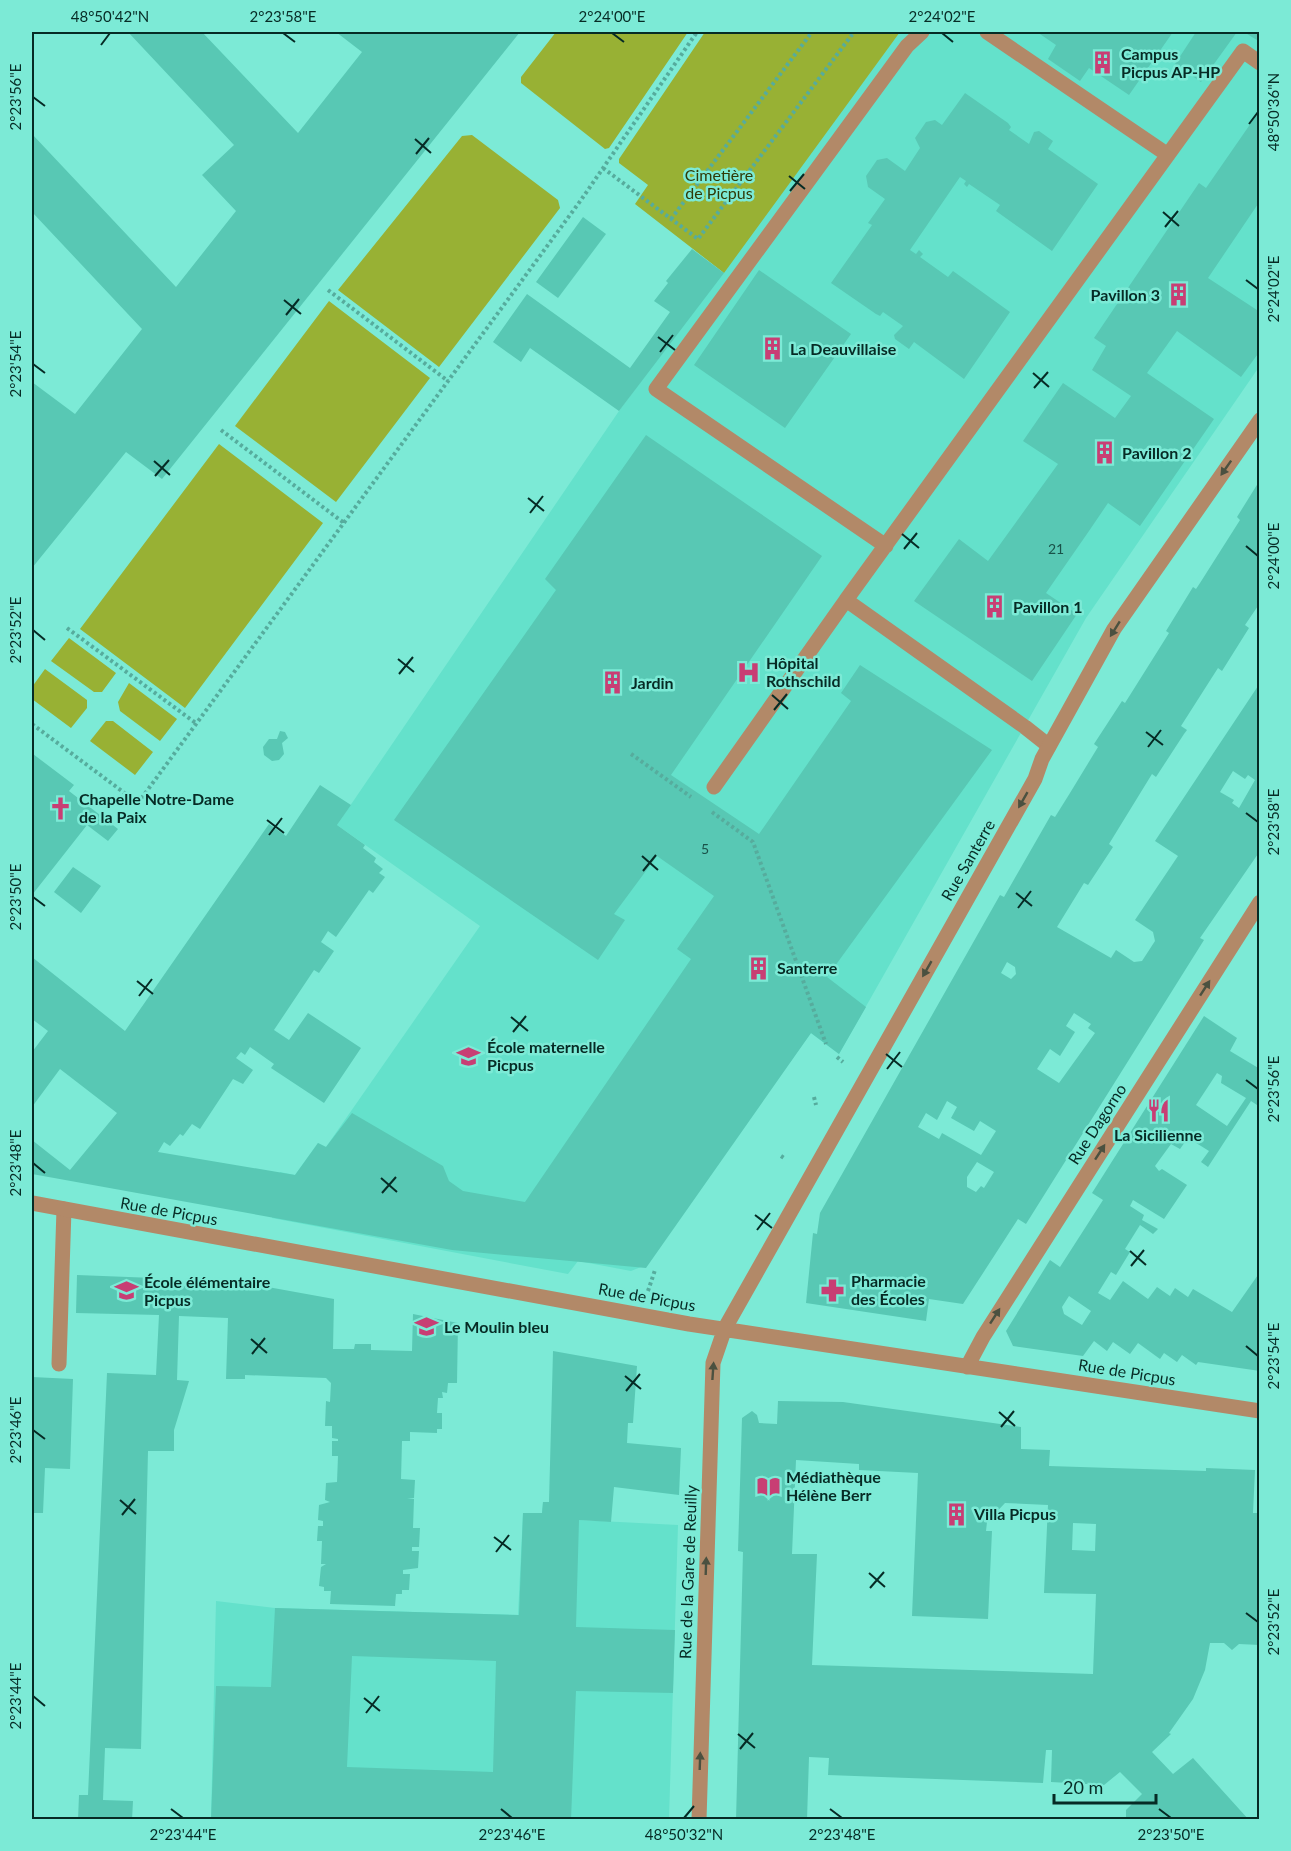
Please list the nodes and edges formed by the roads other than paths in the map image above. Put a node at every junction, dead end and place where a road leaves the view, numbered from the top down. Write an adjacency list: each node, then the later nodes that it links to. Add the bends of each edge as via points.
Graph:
1 (922, 32): 6 (street, via 907,46 656,389)
2 (987, 32): 4 (street)
3 (1260, 63): 4 (street, via 1243,51)
4 (1168, 155): 6 (street)
5 (1260, 420): 8 (street, Rue Santerre, one-way to 8, via 1114,629)
6 (886, 546): 7 (street)
7 (846, 600): 8 (street); 9 (street)
8 (1049, 747): 13 (street, Rue Santerre, one-way to 13, via 1035,779)
9 (714, 787)
10 (1260, 902): 15 (street, Rue Dagorno, one-way to 10)
11 (32, 1203): 12 (street, Rue de Picpus)
12 (64, 1209): 13 (street, Rue de Picpus); 14 (street)
13 (725, 1328): 15 (street, Rue de Picpus); 17 (street, Rue de la Gare de Reuilly, one-way to 13, via 713,1363)
14 (59, 1364)
15 (967, 1367): 16 (street, Rue de Picpus)
16 (1260, 1411)
17 (699, 1820)

